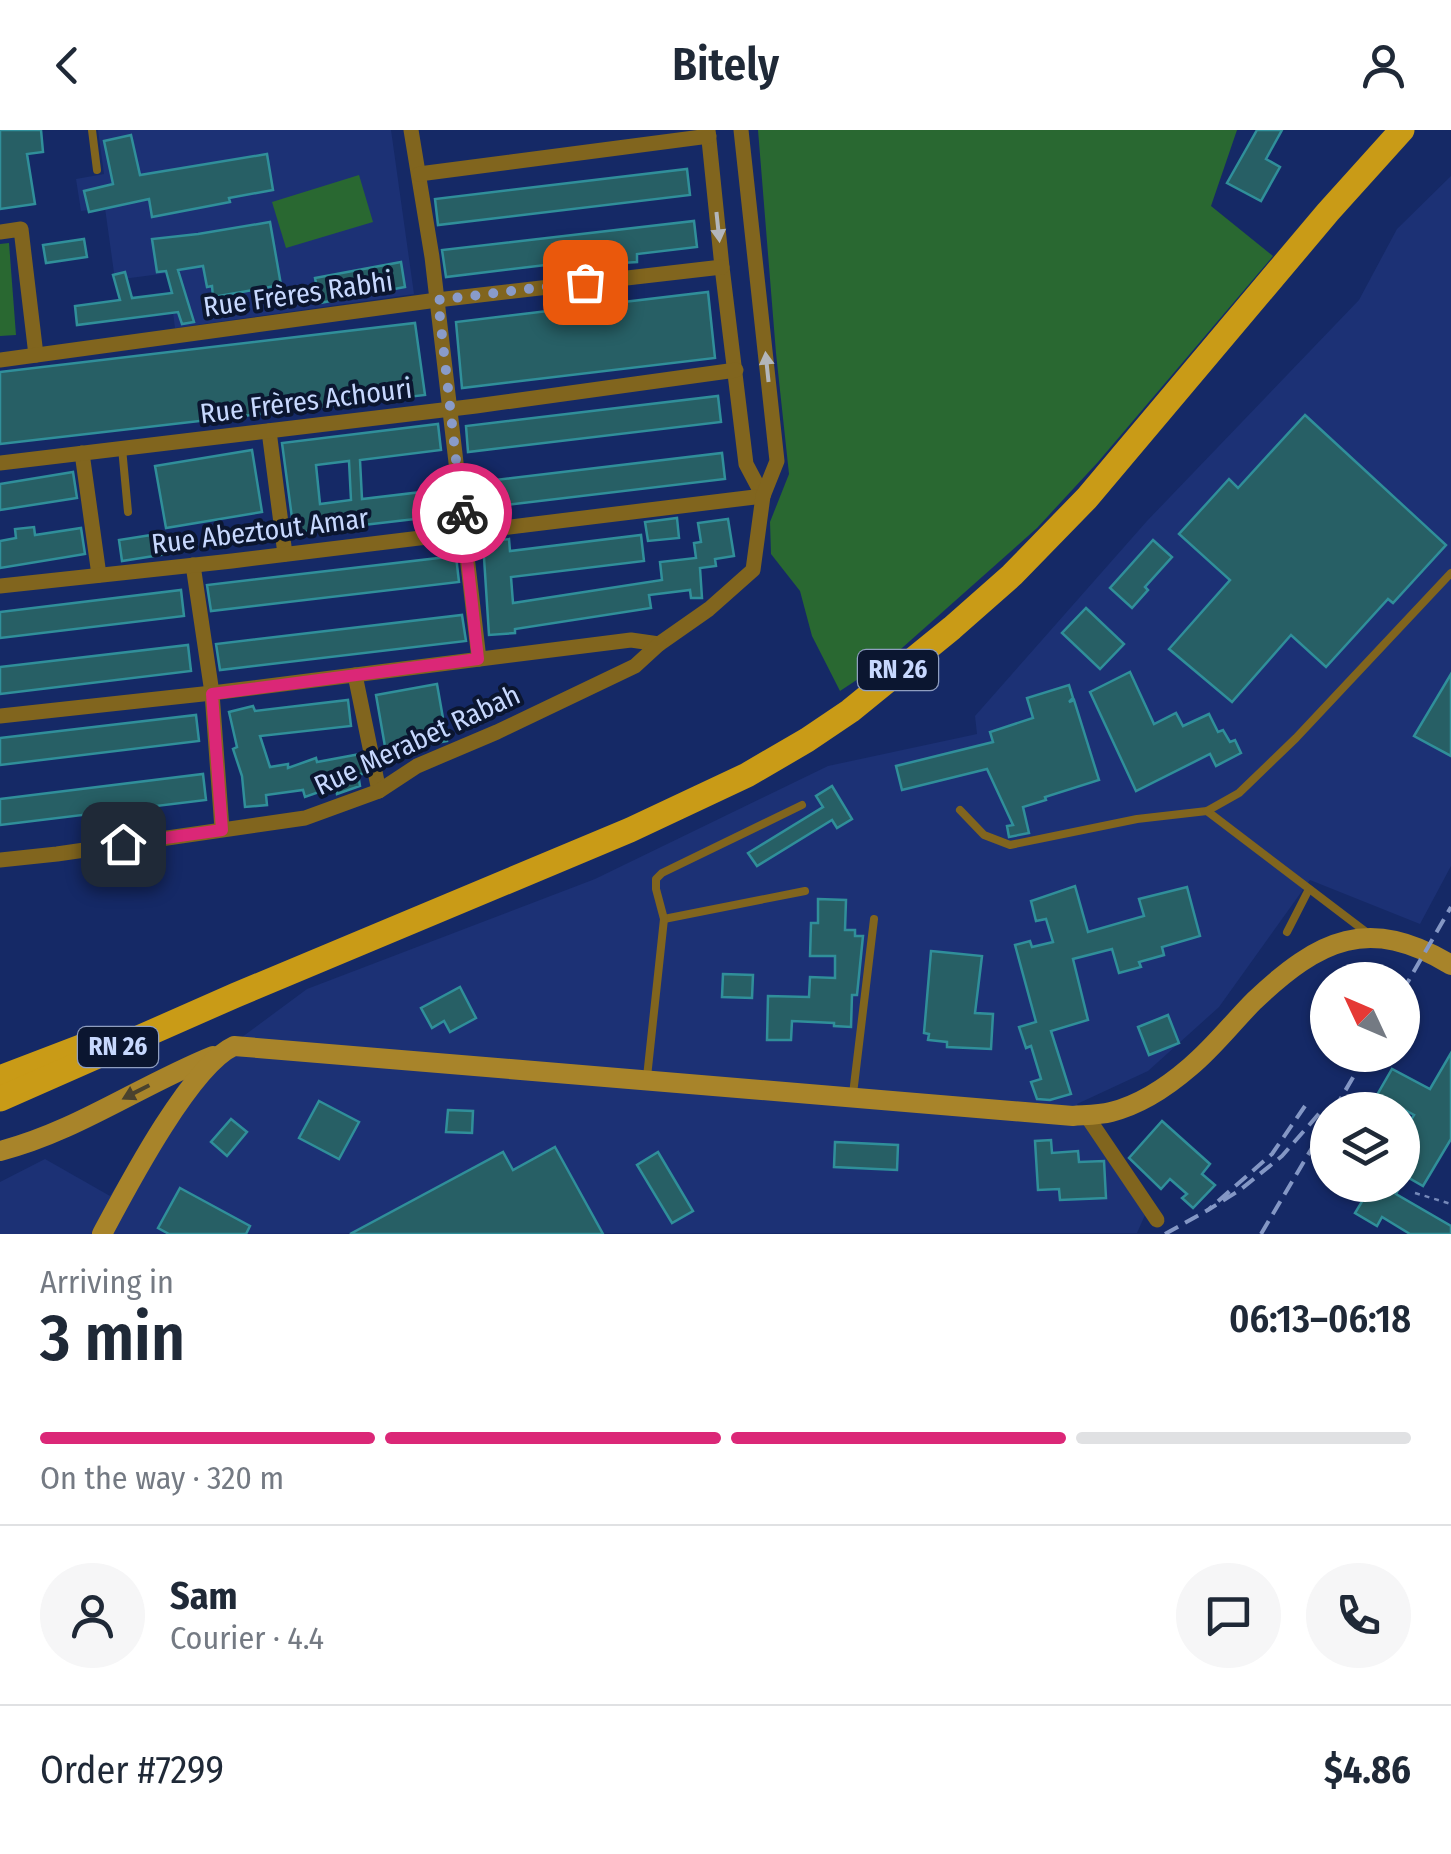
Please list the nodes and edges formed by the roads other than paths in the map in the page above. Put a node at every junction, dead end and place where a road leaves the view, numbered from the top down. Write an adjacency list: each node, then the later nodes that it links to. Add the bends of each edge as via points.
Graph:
1 (92, 130): 6 (lane)
2 (411, 130): 7 (street)
3 (741, 130): 15 (street, Rue Merabet Rabah, one-way to 3)
4 (1402, 130): 47 (main road, RN 26, via 1087,498 976,607 850,711 747,774 644,824)
5 (709, 133): 7 (street); 9 (street, one-way to 9)
6 (97, 170)
7 (419, 174): 10 (street)
8 (0, 232): 11 (street, via 21,229)
9 (722, 267): 10 (street, Rue Frères Rabhi); 13 (street)
10 (438, 300): 11 (street, Rue Frères Rabhi); 14 (street)
11 (36, 355): 12 (street, Rue Frères Rabhi)
12 (0, 360)
13 (736, 370): 14 (street, Rue Frères Achouri); 16 (street)
14 (450, 408): 17 (street, Rue Frères Achouri); 23 (street)
15 (772, 410): 16 (street); 21 (street, Rue Merabet Rabah, via 777,461)
16 (742, 422): 21 (street, via 746,464)
17 (269, 430): 18 (street, Rue Frères Achouri); 24 (street)
18 (122, 448): 19 (street, Rue Frères Achouri); 22 (lane)
19 (82, 453): 20 (street, Rue Frères Achouri); 27 (street)
20 (0, 463)
21 (763, 496): 23 (street, Rue Abeztout Amar); 29 (street, Rue Merabet Rabah, via 754,570)
22 (128, 512)
23 (464, 532): 24 (street, Rue Abeztout Amar); 30 (street)
24 (285, 554): 25 (street, Rue Abeztout Amar)
25 (193, 565): 27 (street, Rue Abeztout Amar); 32 (street)
26 (1451, 573): 37 (lane, via 1240,794)
27 (99, 575): 28 (street, Rue Abeztout Amar)
28 (0, 586)
29 (659, 644): 30 (street, via 631,640); 34 (street, Rue Merabet Rabah, via 635,666)
30 (478, 659): 31 (street)
31 (355, 675): 32 (street); 34 (street)
32 (212, 694): 33 (street); 38 (street)
33 (0, 716)
34 (378, 791): 38 (street, Rue Merabet Rabah, via 305,818)
35 (802, 806): 42 (lane, via 662,874 656,889)
36 (960, 810): 37 (lane, via 984,835 1010,846)
37 (1207, 810): 40 (lane)
38 (222, 830): 39 (street, Rue Merabet Rabah)
39 (0, 860)
40 (1309, 888): 44 (lane); 45 (lane)
41 (805, 891): 42 (lane)
42 (664, 919): 50 (lane)
43 (874, 919): 52 (lane)
44 (1287, 932)
45 (1374, 938): 46 (main road, via 1430,952); 53 (main road, via 1353,938 1308,956 1168,1083 1122,1108)
46 (1451, 965)
47 (236, 995): 49 (main road, RN 26); 51 (main road, RN 26)
48 (224, 1051): 50 (main road, via 254,1047); 54 (main road, one-way to 54, via 55,1133); 56 (main road, via 181,1100)
49 (0, 1078)
50 (646, 1081): 52 (main road)
51 (0, 1099)
52 (853, 1099): 53 (main road)
53 (1086, 1115): 55 (street)
54 (0, 1151)
55 (1152, 1227)
56 (102, 1234)

